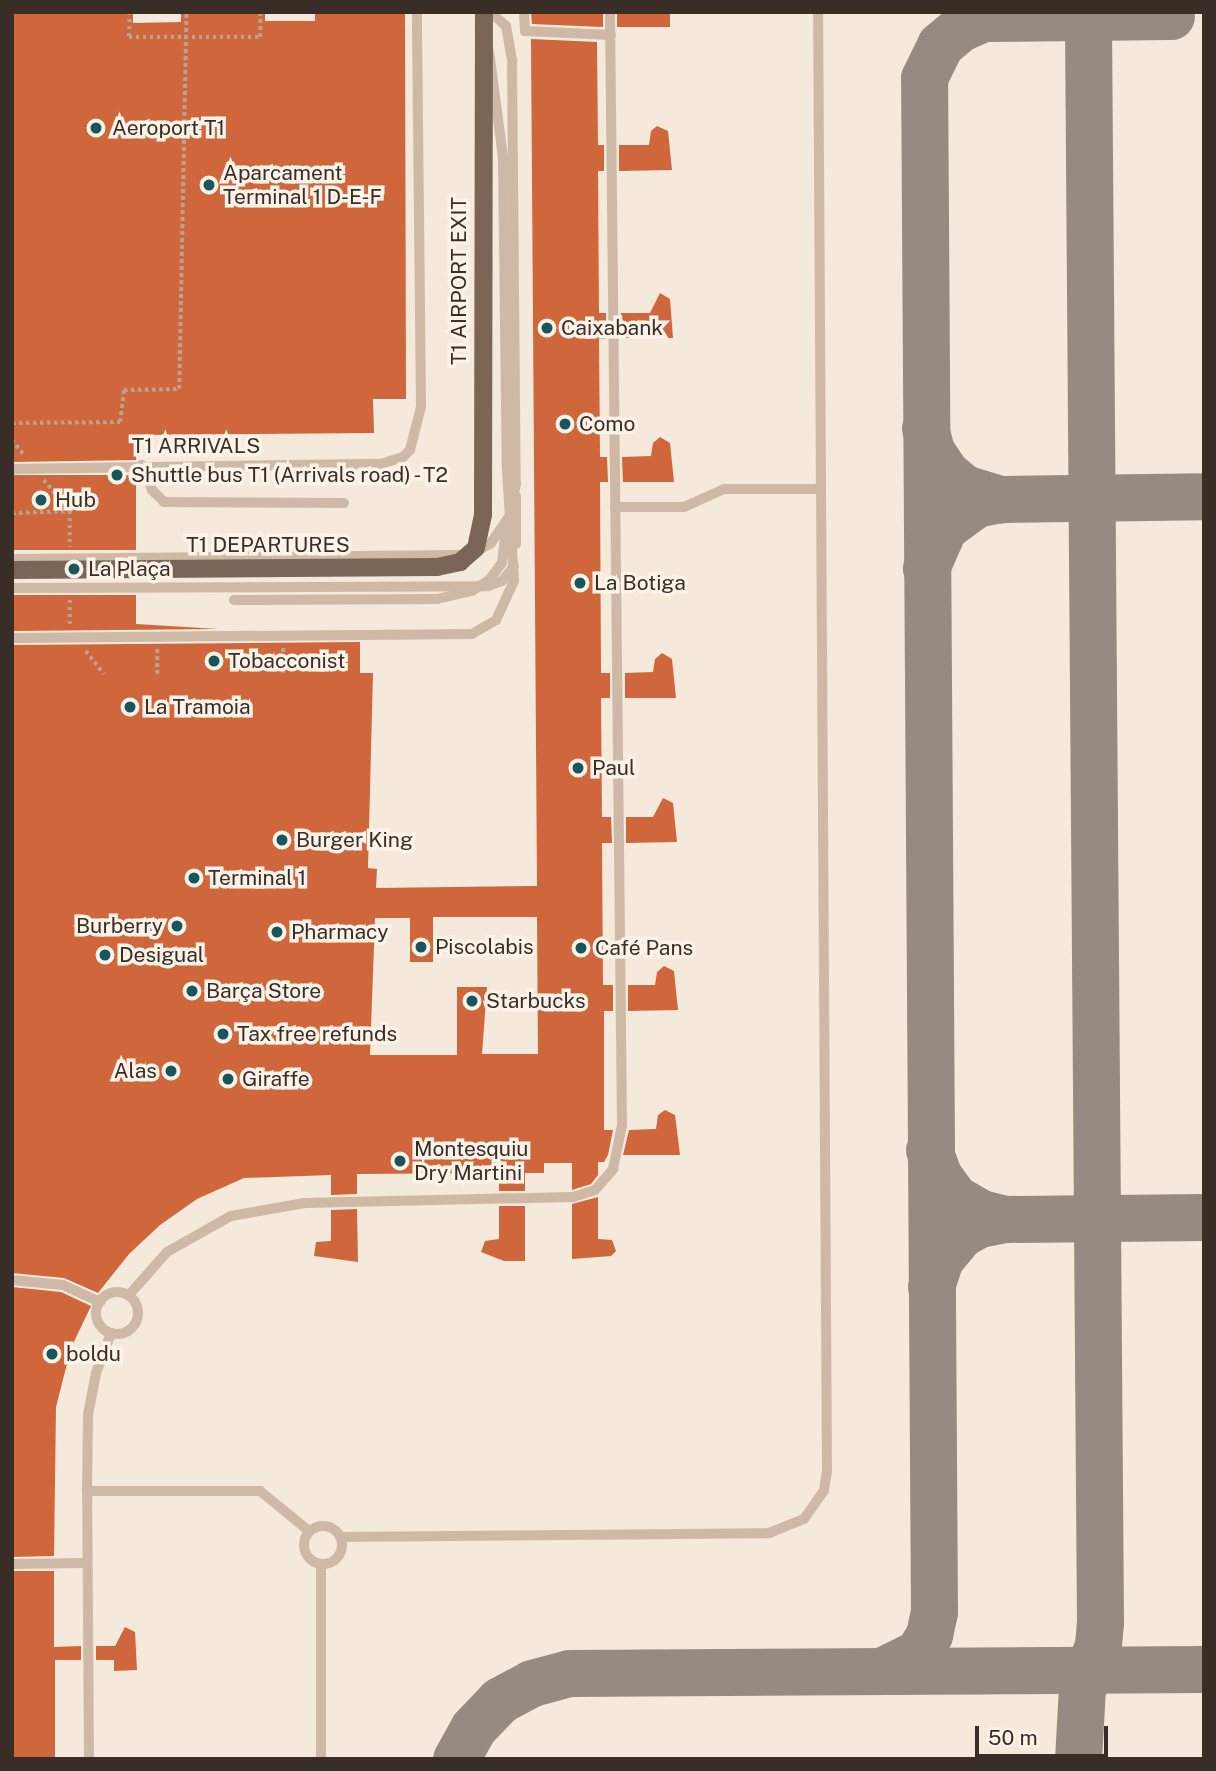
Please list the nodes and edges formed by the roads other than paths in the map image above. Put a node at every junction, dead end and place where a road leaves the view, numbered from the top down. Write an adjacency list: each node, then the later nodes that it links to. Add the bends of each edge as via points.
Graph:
1 (418, 12): 9 (lane, T1 ARRIVALS, via 421,407 410,450 381,464)
2 (484, 12): 7 (main road, T1 AIRPORT EXIT)
3 (490, 12): 11 (lane, via 506,26 512,61)
4 (524, 12): 8 (lane, via 525,32)
5 (610, 12): 8 (lane)
6 (818, 12): 12 (lane)
7 (484, 34): 15 (main road, T1 AIRPORT EXIT, via 484,516); 16 (lane, bridge, via 493,61 503,158)
8 (611, 35): 14 (lane)
9 (142, 465): 10 (lane, T1 ARRIVALS); 13 (lane, via 152,490 164,502)
10 (12, 469)
11 (516, 484): 17 (lane, via 498,534 483,549 463,555); 19 (lane, via 514,564 502,581 488,586)
12 (821, 489): 14 (lane, via 724,489 684,507); 28 (lane, via 824,1490 804,1518 769,1533)
13 (344, 503)
14 (615, 507): 23 (lane, via 622,1125 613,1169 595,1189 573,1198 304,1203 230,1216 167,1252)
15 (476, 548): 18 (main road, T1 DEPARTURES, bridge, via 460,562 437,567)
16 (511, 548): 20 (lane, bridge, via 489,580 458,595); 21 (lane, bridge, via 509,596 496,621 483,630 451,635)
17 (12, 559)
18 (12, 570)
19 (12, 588)
20 (234, 600)
21 (12, 638)
22 (12, 1280): 24 (lane, via 63,1285)
23 (129, 1296): 24 (lane, via 109,1294); 25 (lane, via 137,1306 136,1320 125,1332)
24 (100, 1302): 25 (lane, via 99,1323)
25 (111, 1333): 26 (lane, via 96,1373 88,1415)
26 (87, 1491): 27 (lane, via 260,1491); 29 (lane)
27 (309, 1531): 28 (lane, via 327,1526); 31 (lane, via 305,1553)
28 (340, 1537): 31 (lane, via 337,1557)
29 (88, 1563): 30 (lane); 32 (lane)
30 (12, 1564)
31 (321, 1564): 33 (lane)
32 (89, 1759)
33 (321, 1759)

